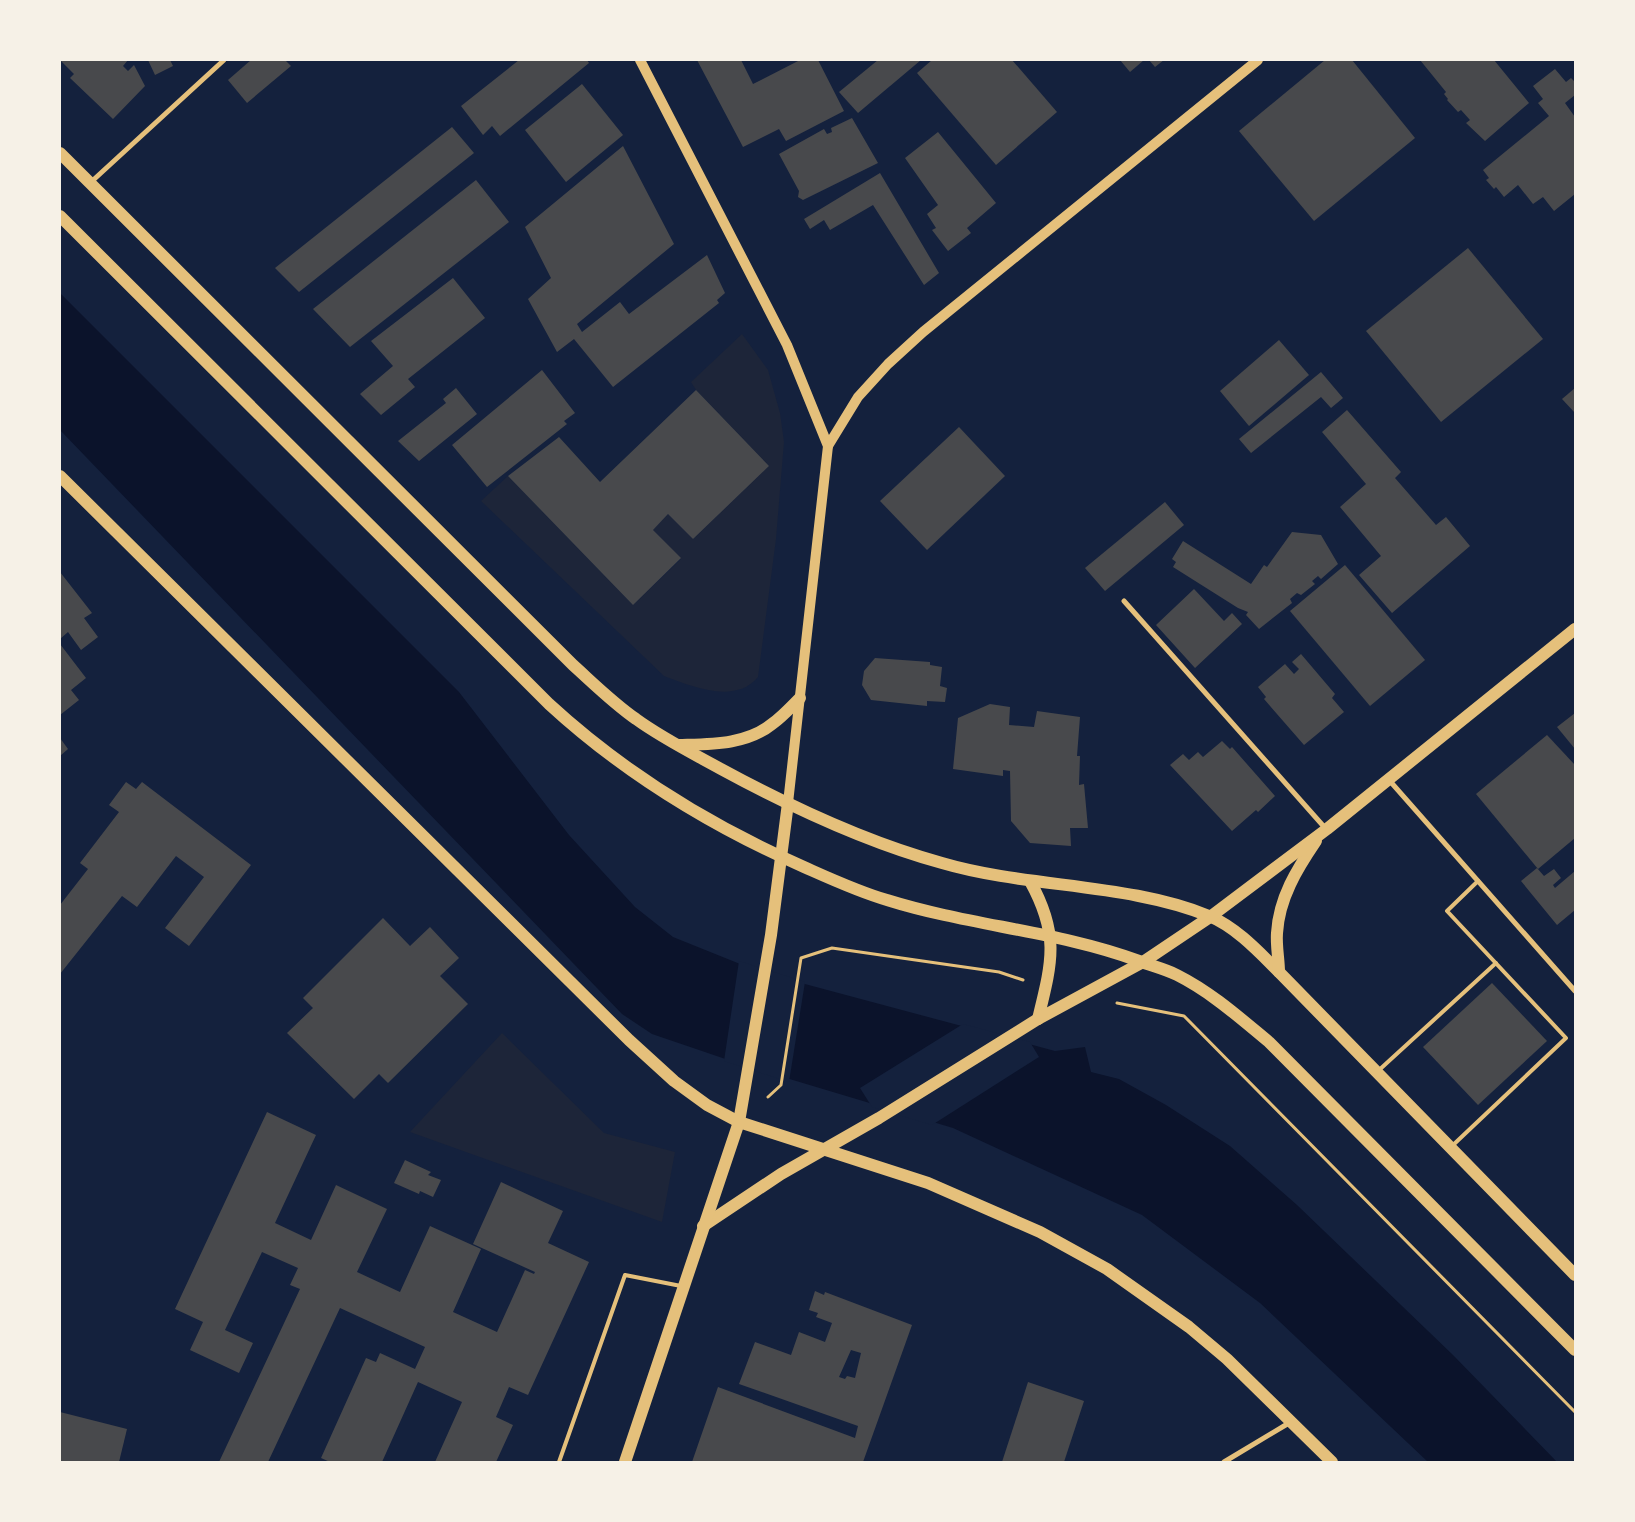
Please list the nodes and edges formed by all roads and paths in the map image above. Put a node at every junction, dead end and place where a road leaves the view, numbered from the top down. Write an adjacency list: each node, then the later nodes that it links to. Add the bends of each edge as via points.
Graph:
1 (224, 60): 5 (street)
2 (640, 60): 7 (main road, via 787,345)
3 (1258, 60): 7 (main road, via 888,364 858,397)
4 (60, 153): 5 (main road)
5 (90, 183): 12 (main road, via 572,665 636,719)
6 (60, 216): 16 (main road, via 582,734 659,790)
7 (828, 446): 11 (main road)
8 (60, 476): 30 (main road, via 629,1040 674,1081)
9 (1124, 601): 15 (street)
10 (1575, 630): 13 (main road)
11 (800, 698): 12 (main road, via 770,726 748,737 719,744); 14 (main road)
12 (678, 746): 14 (main road)
13 (1388, 780): 15 (main road); 18 (street)
14 (788, 803): 16 (main road); 17 (main road, via 896,849 976,872)
15 (1324, 831): 19 (main road); 23 (main road, via 1294,874 1282,904 1277,933)
16 (780, 857): 20 (main road, via 887,901); 30 (main road, via 768,953)
17 (1030, 881): 19 (main road, via 1134,896); 20 (main road, via 1049,921)
18 (1478, 881): 22 (lane, via 1446,911); 25 (street)
19 (1210, 916): 21 (main road); 23 (main road, via 1248,942)
20 (1050, 937): 21 (main road, via 1080,942); 24 (main road)
21 (1143, 962): 26 (main road); 36 (main road, via 1177,975 1233,1012 1269,1042)
22 (1496, 963): 28 (lane); 31 (lane, via 1566,1038)
23 (1280, 972): 28 (main road)
24 (1046, 988): 27 (main road); 29 (path, via 999,972 832,948 800,958)
25 (1575, 992)
26 (1081, 997): 27 (main road); 37 (path, via 1184,1016)
27 (1038, 1019): 32 (main road)
28 (1377, 1072): 31 (main road)
29 (781, 1086)
30 (739, 1122): 32 (main road); 33 (main road)
31 (1450, 1147): 34 (main road)
32 (825, 1150): 33 (main road, via 749,1194); 38 (main road, via 928,1183 990,1209 1107,1269 1189,1327)
33 (703, 1226): 35 (main road)
34 (1575, 1275)
35 (683, 1287): 39 (lane, via 625,1275); 40 (main road)
36 (1575, 1350)
37 (1575, 1412)
38 (1292, 1421): 41 (street); 42 (main road)
39 (559, 1462)
40 (625, 1462)
41 (1224, 1462)
42 (1332, 1462)

